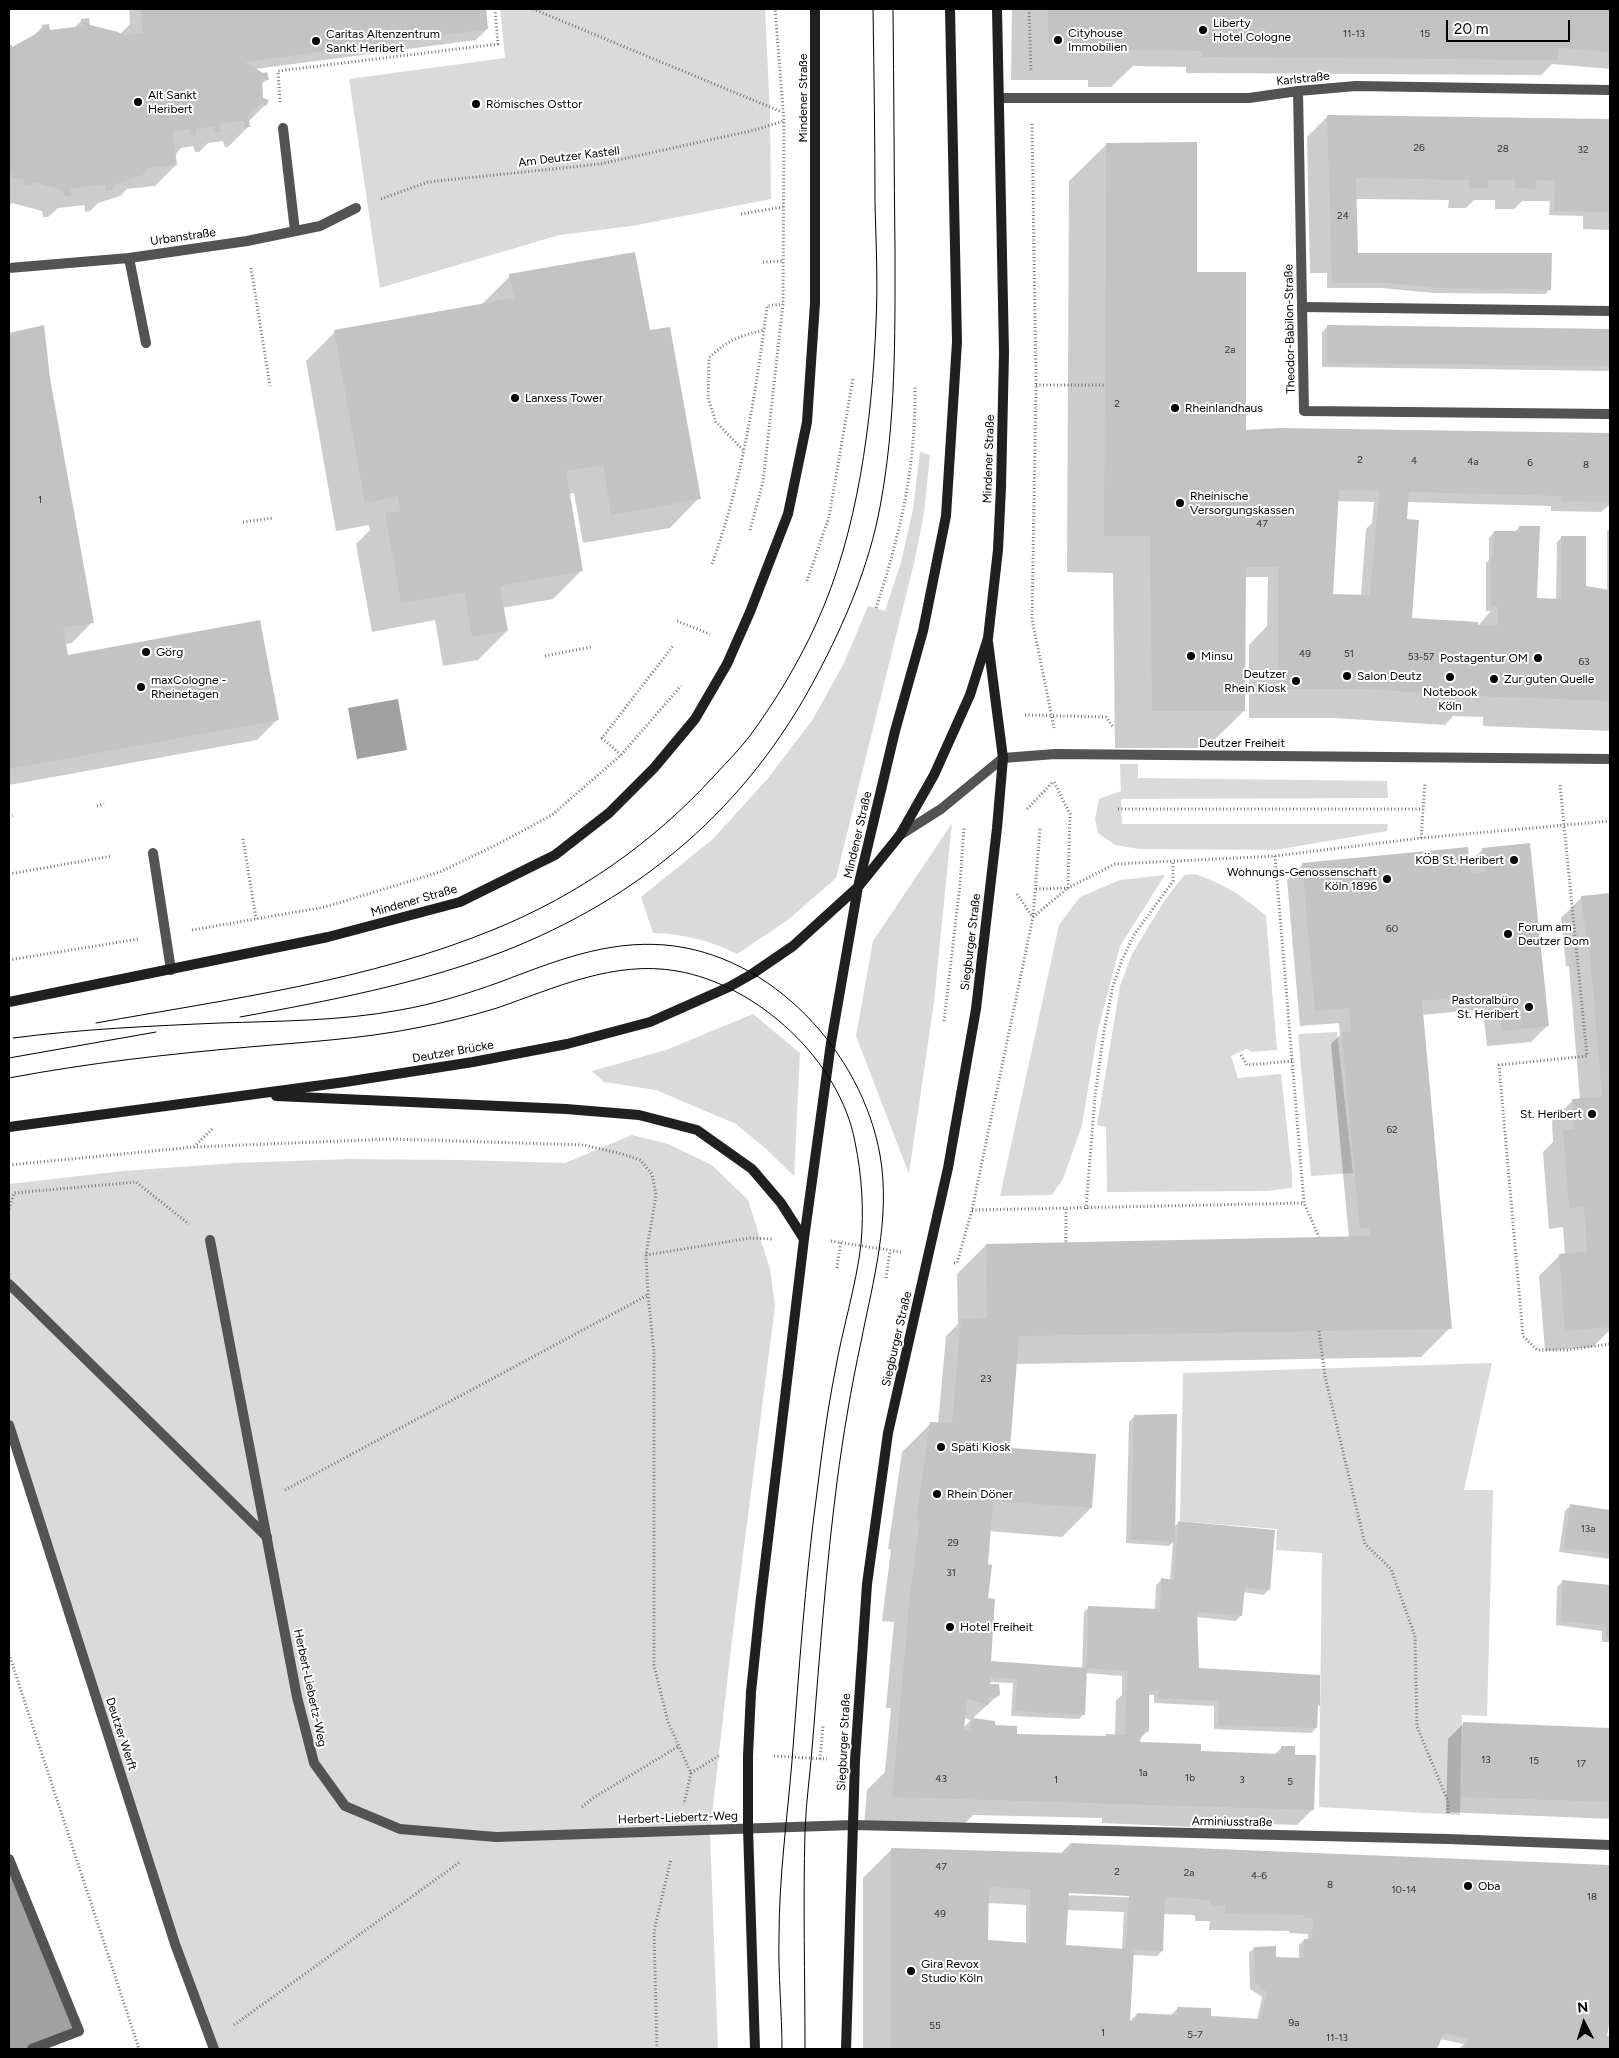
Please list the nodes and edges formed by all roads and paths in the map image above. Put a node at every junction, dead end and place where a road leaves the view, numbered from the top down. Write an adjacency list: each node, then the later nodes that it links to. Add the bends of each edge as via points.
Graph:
1 (494, 9): 14 (path, via 498,44 278,71)
2 (533, 9): 12 (path)
3 (775, 9): 12 (path)
4 (815, 9): 78 (main road, Mindener Straße, via 815,303 807,422 788,514 727,664 695,719 654,768 609,813 563,849 460,902 328,937)
5 (950, 9): 70 (main road, Mindener Straße, via 957,342 946,516 923,631)
6 (997, 9): 10 (main road, Mindener Straße)
7 (1029, 9): 11 (path)
8 (1298, 90): 9 (street, Karlstraße, via 1356,86); 11 (street, Karlstraße, via 1249,98); 25 (street, Theodor-Babilon-Straße)
9 (1610, 90)
10 (1000, 98): 11 (street, Karlstraße); 44 (main road, Mindener Straße, via 1004,353 998,550)
11 (1032, 98): 31 (path)
12 (782, 112): 13 (path)
13 (784, 121): 15 (path); 16 (path, Am Deutzer Kastell, via 600,164 428,182)
14 (282, 128): 18 (street)
15 (783, 207): 17 (path); 20 (path)
16 (356, 208): 18 (street, Urbanstraße, via 320,226)
17 (741, 214)
18 (295, 231): 19 (street, Urbanstraße)
19 (129, 258): 22 (street, Urbanstraße); 28 (street)
20 (783, 261): 21 (path); 24 (path)
21 (763, 262)
22 (9, 268)
23 (255, 290): 32 (path)
24 (782, 304): 27 (path, via 767,306); 38 (path, via 763,482)
25 (1302, 307): 26 (street); 34 (street, Theodor-Babilon-Straße, via 1304,411)
26 (1610, 311)
27 (764, 330): 35 (path, via 757,388); 35 (path, via 737,337 722,345 710,358 708,398 716,422)
28 (146, 343)
29 (853, 378): 40 (path, via 829,517)
30 (914, 385): 41 (path, via 916,426 912,461 892,560)
31 (1036, 385): 33 (path); 49 (path, via 1032,619)
32 (270, 386)
33 (1104, 386)
34 (1610, 414)
35 (743, 450): 39 (path, via 727,523)
36 (272, 518): 37 (path)
37 (243, 522)
38 (748, 539)
39 (712, 564)
40 (807, 581)
41 (876, 608)
42 (676, 621): 43 (path, via 710,634)
43 (714, 626)
44 (988, 638): 51 (main road, Siegburger Straße); 62 (main road, Mindener Straße, via 960,719 934,775)
45 (674, 646): 50 (path, via 602,738)
46 (592, 648): 47 (path)
47 (545, 656)
48 (685, 677): 50 (path)
49 (1052, 716)
50 (621, 755): 75 (path, via 552,815 440,872 325,906)
51 (1003, 758): 52 (street, Deutzer Freiheit, via 1084,754); 62 (street, via 941,809); 114 (main road, Siegburger Straße, via 976,1009 948,1168 888,1433 868,1584)
52 (1558, 759): 53 (street, Deutzer Freiheit); 59 (path)
53 (1610, 759)
54 (104, 804): 55 (path)
55 (97, 806)
56 (1118, 809): 63 (path, via 1423,809)
57 (1022, 814): 71 (path, via 1054,781 1070,814)
58 (1610, 821): 59 (path)
59 (1564, 825): 63 (path); 105 (path, via 1587,1056 1499,1064 1523,1336 1537,1350)
60 (964, 826): 80 (path)
61 (1040, 830): 72 (path)
62 (900, 835): 70 (main road, Mindener Straße)
63 (1421, 838): 67 (path)
64 (243, 839): 75 (path)
65 (153, 853): 76 (street)
66 (112, 856): 69 (path)
67 (1275, 856): 68 (path); 82 (path)
68 (1173, 861): 71 (path, via 1115,864); 89 (path, via 1173,882 1134,935 1113,986 1095,1096)
69 (9, 874)
70 (858, 887): 83 (main road, Deutzer Brücke, via 793,946 752,974 650,1022 567,1044 473,1062); 92 (main road, via 831,1043)
71 (1068, 888): 72 (path); 74 (path)
72 (1036, 889): 74 (path)
73 (1014, 890): 74 (path)
74 (1033, 917): 90 (path)
75 (256, 919): 76 (path)
76 (166, 935): 77 (path); 78 (street)
77 (9, 960)
78 (172, 970): 79 (main road)
79 (9, 1002)
80 (944, 1022)
81 (1241, 1055): 82 (path, via 1247,1064)
82 (1292, 1060): 86 (path)
83 (248, 1094): 84 (main road, Deutzer Brücke); 92 (main road, via 566,1109 639,1115 697,1130 752,1169 781,1203)
84 (9, 1127)
85 (9, 1166): 98 (path, via 194,1147 391,1139 584,1145 640,1160 652,1174 656,1195)
86 (1304, 1203): 89 (path); 91 (path)
87 (9, 1209): 93 (path, via 14,1193 136,1182)
88 (1066, 1209): 89 (path); 90 (path); 95 (path)
89 (1086, 1209)
90 (972, 1210): 99 (path)
91 (1319, 1236)
92 (804, 1239): 94 (path); 98 (path, via 750,1238); 115 (main road, via 751,1692)
93 (210, 1240): 107 (street, Herbert-Liebertz-Weg)
94 (841, 1241): 97 (path); 100 (path)
95 (1066, 1242)
96 (904, 1243): 97 (path, via 902,1252)
97 (890, 1251): 101 (path)
98 (646, 1255): 103 (path)
99 (957, 1263)
100 (837, 1268)
101 (886, 1278)
102 (9, 1284): 108 (street)
103 (648, 1295): 107 (path); 111 (path, via 654,1352 654,1665 668,1722)
104 (1319, 1331): 119 (path, via 1325,1376 1365,1544 1391,1569 1415,1636 1417,1727 1448,1801)
105 (1610, 1344)
106 (9, 1425): 122 (street, Deutzer Werft, via 172,1934)
107 (260, 1504): 108 (street, Herbert-Liebertz-Weg)
108 (266, 1538): 118 (street, Herbert-Liebertz-Weg, via 297,1697 314,1763 346,1806 400,1829)
109 (9, 1654): 124 (path)
110 (824, 1726): 112 (path, via 820,1759)
111 (679, 1746): 113 (path); 117 (path, via 592,1798)
112 (775, 1756)
113 (691, 1774)
114 (853, 1825): 115 (street, Herbert-Liebertz-Weg); 119 (street, Arminiusstraße); 127 (main road, Siegburger Straße)
115 (748, 1828): 116 (street, Herbert-Liebertz-Weg); 126 (main road)
116 (678, 1830): 117 (street, Herbert-Liebertz-Weg); 125 (path, via 654,1931)
117 (549, 1835): 118 (street, Herbert-Liebertz-Weg)
118 (496, 1837): 122 (path)
119 (1448, 1839): 120 (street, Arminiusstraße)
120 (1610, 1845)
121 (9, 1859): 123 (street, via 79,2031)
122 (212, 2046)
123 (32, 2049)
124 (139, 2049)
125 (657, 2049)
126 (755, 2049)
127 (846, 2049)

